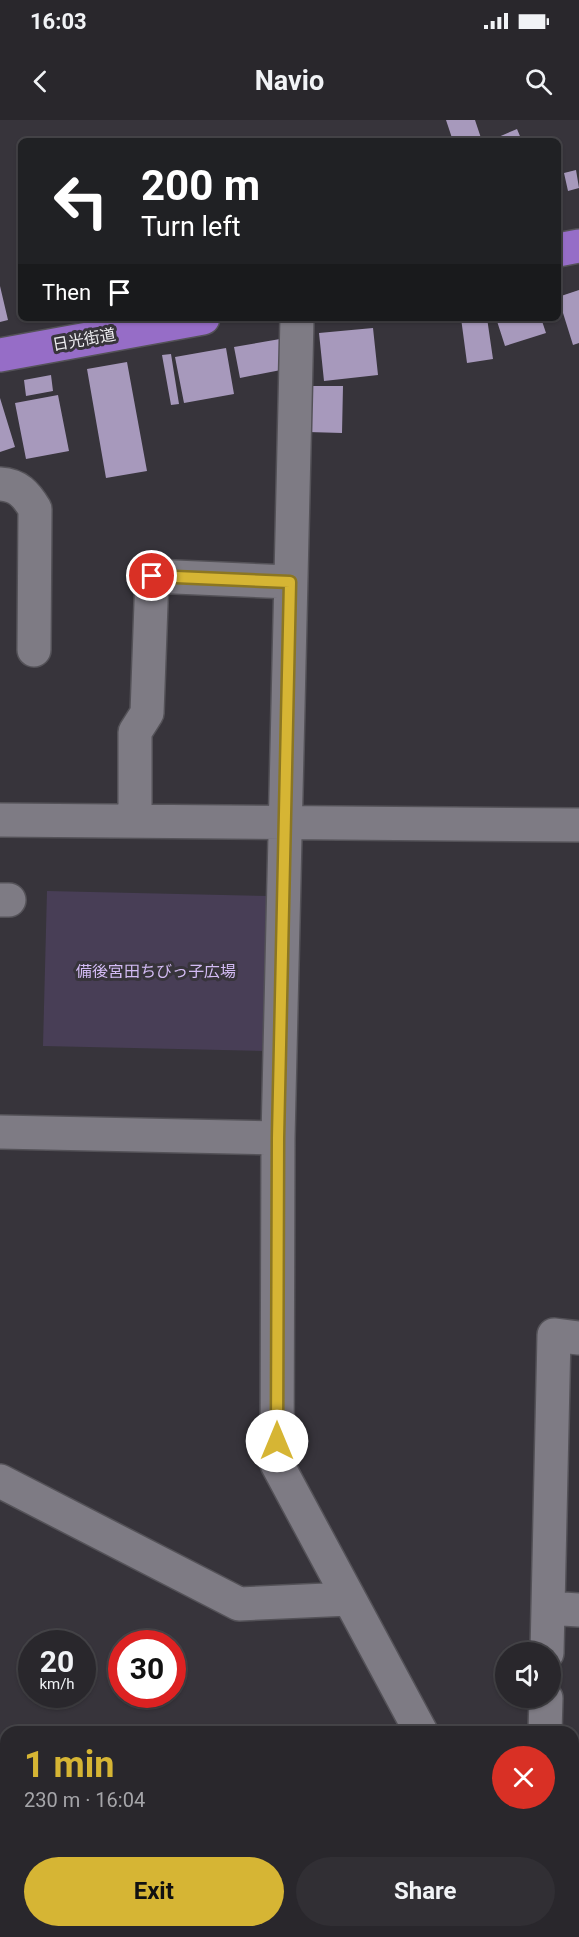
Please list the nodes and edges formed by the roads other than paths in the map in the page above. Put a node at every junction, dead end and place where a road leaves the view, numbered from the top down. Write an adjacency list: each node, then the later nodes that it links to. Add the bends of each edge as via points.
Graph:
1 (579, 246): 2 (highway)
2 (561, 249)
3 (186, 321): 5 (highway, 日光街道)
4 (297, 321): 7 (street)
5 (0, 354)
6 (0, 484): 8 (street, via 12,485 26,495 35,509)
7 (290, 582): 10 (street, via 152,576 147,713 135,732); 11 (street)
8 (34, 650)
9 (0, 820): 10 (street)
10 (135, 820): 11 (street)
11 (285, 822): 12 (street); 14 (street)
12 (579, 825)
13 (0, 1132): 14 (street)
14 (278, 1138): 17 (street, via 277,1464)
15 (579, 1338): 18 (street, via 554,1335)
16 (0, 1481): 17 (street, via 239,1604)
17 (350, 1599): 21 (street)
18 (563, 1609): 19 (street)
19 (551, 1642)
20 (546, 1708): 22 (street)
21 (418, 1726)
22 (545, 1726)

